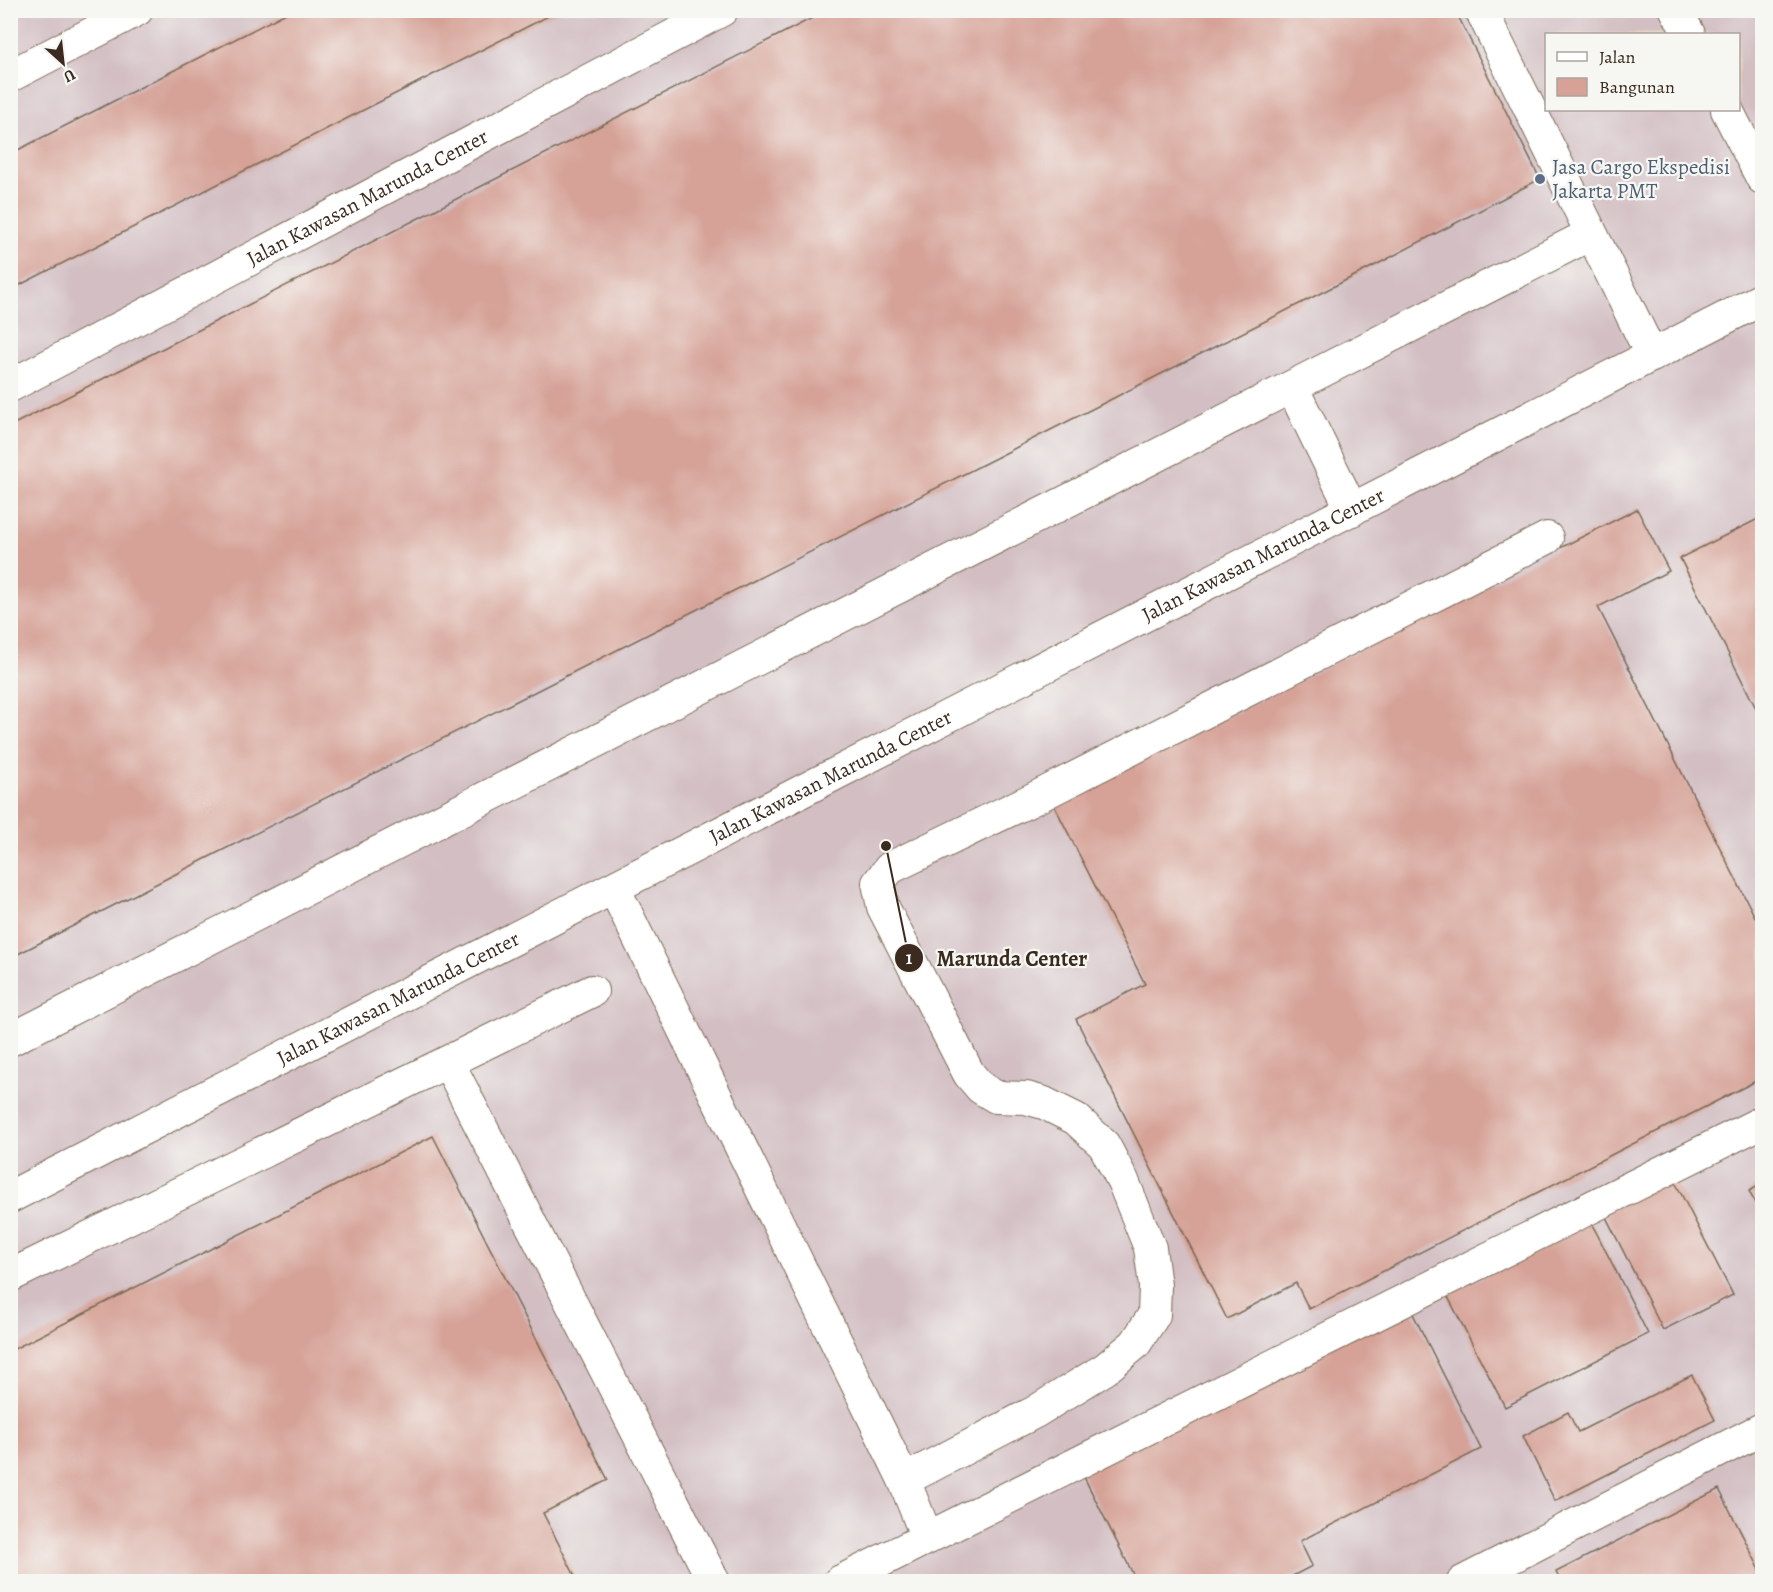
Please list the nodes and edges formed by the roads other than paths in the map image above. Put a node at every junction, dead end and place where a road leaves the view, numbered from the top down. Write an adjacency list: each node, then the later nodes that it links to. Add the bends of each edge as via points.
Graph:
1 (137, 10): 6 (lane)
2 (722, 10): 12 (lane, Jalan Kawasan Marunda Center)
3 (1481, 10): 9 (lane)
4 (1676, 10): 5 (lane)
5 (1688, 33)
6 (10, 76)
7 (1728, 111): 8 (lane)
8 (1762, 178)
9 (1592, 234): 11 (lane); 13 (lane)
10 (1762, 299): 11 (lane, Jalan Kawasan Marunda Center)
11 (1652, 356): 14 (lane, Jalan Kawasan Marunda Center)
12 (10, 386)
13 (1292, 387): 14 (lane); 18 (lane)
14 (1352, 510): 16 (lane, Jalan Kawasan Marunda Center)
15 (1547, 538): 24 (lane, via 890,868 878,883 883,907 969,1074 981,1088 996,1097 1044,1103 1076,1119 1104,1145 1150,1248 1155,1286 1154,1315 1135,1344 1106,1369 1035,1412)
16 (614, 888): 21 (lane, Jalan Kawasan Marunda Center); 24 (lane)
17 (591, 991): 19 (lane)
18 (10, 1040)
19 (448, 1062): 22 (lane); 26 (lane)
20 (1762, 1122): 25 (lane)
21 (10, 1197)
22 (10, 1276)
23 (1762, 1429): 28 (lane)
24 (904, 1480): 25 (lane)
25 (927, 1538): 27 (lane)
26 (714, 1581)
27 (839, 1581)
28 (1463, 1581)

